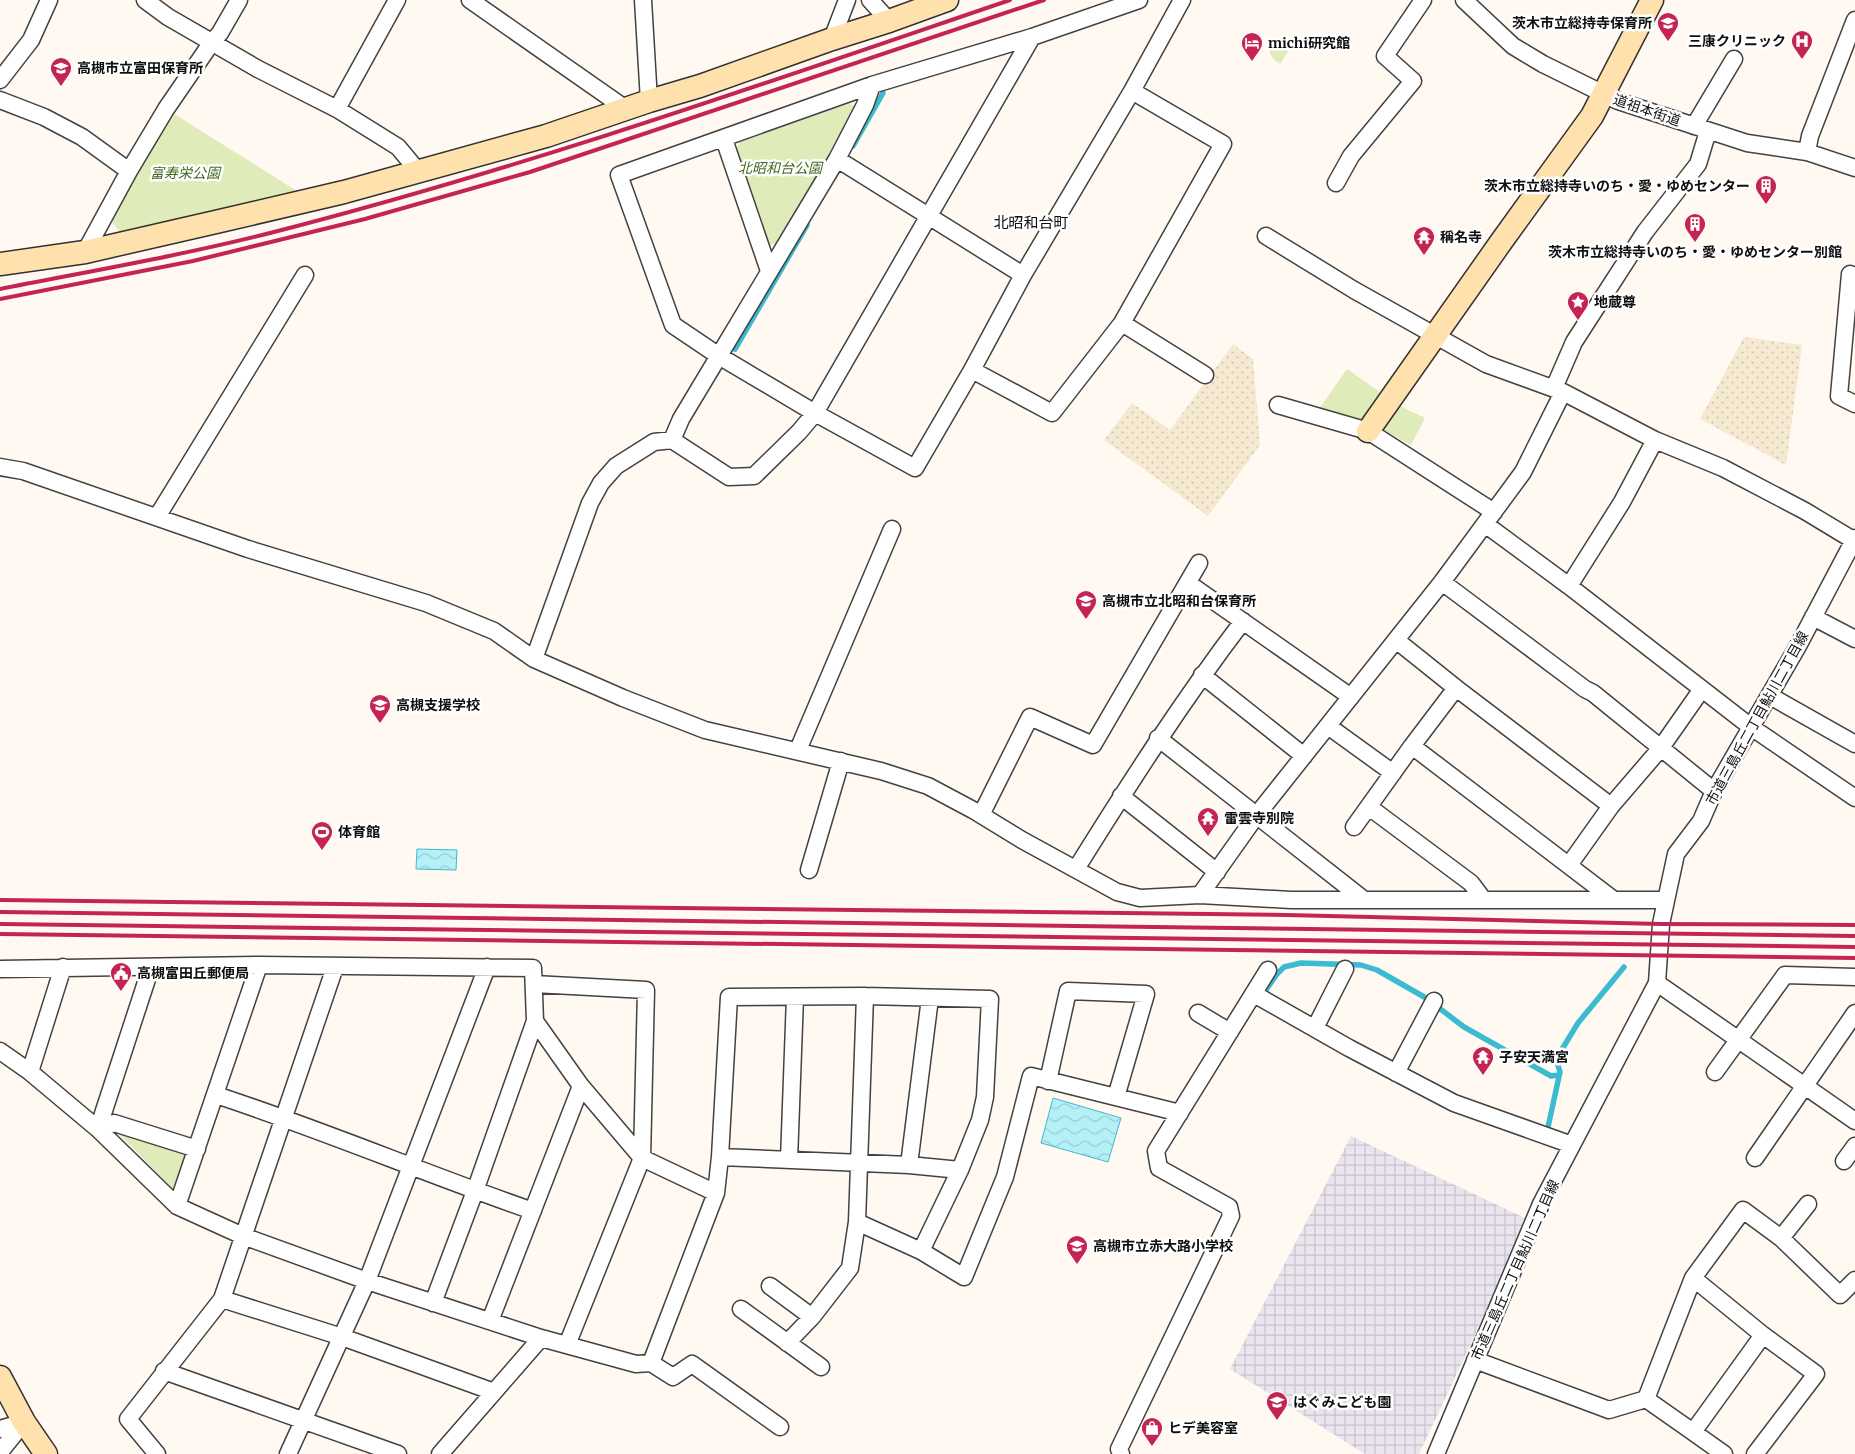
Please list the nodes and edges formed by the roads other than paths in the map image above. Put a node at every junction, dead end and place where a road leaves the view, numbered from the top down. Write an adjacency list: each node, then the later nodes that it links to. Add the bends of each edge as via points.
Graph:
1 (49, 0): 21 (street, via 31,40)
2 (145, 0): 19 (street)
3 (239, 0): 19 (street)
4 (397, 0): 28 (street)
5 (470, 0): 27 (street)
6 (643, 0): 26 (street)
7 (847, 0): 18 (street)
8 (870, 0): 16 (street)
9 (948, 0): 16 (street)
10 (1139, 0): 17 (street)
11 (1182, 0): 23 (street)
12 (1423, 0): 36 (street, via 1385,56 1412,81 1351,156)
13 (1464, 0): 24 (street, 道祖本街道, via 1513,46)
14 (1652, 0): 24 (street)
15 (1855, 20): 31 (street, via 1810,136)
16 (888, 22): 18 (street)
17 (1032, 37): 22 (street); 37 (street)
18 (832, 39): 26 (street)
19 (212, 42): 28 (street); 34 (street)
20 (1734, 59): 29 (street)
21 (0, 80)
22 (872, 85): 30 (street); 32 (street, via 866,105)
23 (1132, 90): 43 (street); 45 (street, via 1223,144)
24 (1604, 94): 29 (street, 道祖本街道); 46 (street, via 1582,131)
25 (0, 100): 34 (street, via 44,117 82,137)
26 (649, 101): 27 (street)
27 (626, 108): 35 (street, via 546,136)
28 (337, 109): 35 (street, via 398,147)
29 (1701, 128): 31 (street, 道祖本街道, via 1747,143); 50 (street, via 1698,164 1645,232 1574,342)
30 (724, 139): 41 (street); 47 (street, via 619,175 673,325)
31 (1807, 152): 33 (street, 道祖本街道)
32 (837, 159): 37 (street); 41 (street)
33 (1855, 168)
34 (129, 171): 39 (street)
35 (418, 171): 39 (street, via 344,192)
36 (1336, 183)
37 (928, 217): 43 (street); 53 (street)
38 (1266, 236): 46 (street)
39 (85, 252): 40 (street)
40 (0, 264)
41 (769, 270): 47 (street)
42 (306, 275): 58 (street)
43 (1023, 275): 48 (street)
44 (1855, 276): 51 (street, via 1850,274 1839,396)
45 (1122, 323): 48 (street, via 1052,413); 49 (street)
46 (1435, 335): 50 (street, via 1486,364); 54 (street)
47 (719, 356): 53 (street); 55 (street)
48 (972, 370): 53 (street, via 916,468)
49 (1205, 375)
50 (1559, 390): 56 (street); 59 (street, via 1523,472)
51 (1855, 404)
52 (1278, 405): 54 (street)
53 (815, 413): 55 (street, via 754,476 729,477)
54 (1368, 431): 59 (street)
55 (672, 440): 70 (street, via 654,442 616,466 601,483 590,503)
56 (1655, 440): 61 (street, via 1723,468); 65 (street, via 1622,502)
57 (0, 467): 58 (street, via 23,471)
58 (157, 517): 70 (street, via 426,603 494,631)
59 (1489, 518): 64 (street); 65 (street)
60 (892, 529): 82 (street)
61 (1854, 539): 66 (street, 市道三島丘二丁目鮎川二丁目線)
62 (1199, 563): 63 (street)
63 (1188, 582): 67 (street); 91 (street, via 1093,745 1030,717)
64 (1442, 582): 69 (street); 81 (street, via 1593,693)
65 (1569, 586): 73 (street)
66 (1814, 617): 68 (street); 75 (street, 市道三島丘二丁目鮎川二丁目線)
67 (1243, 621): 71 (street); 74 (street)
68 (1855, 639)
69 (1396, 640): 72 (street); 74 (street)
70 (534, 659): 82 (street, via 705,730)
71 (1202, 675): 78 (street); 83 (street)
72 (1456, 688): 80 (street); 89 (street)
73 (1702, 689): 77 (street); 81 (street)
74 (1351, 696): 76 (street)
75 (1770, 696): 77 (street, 市道三島丘二丁目鮎川二丁目線); 79 (street)
76 (1328, 726): 83 (street); 85 (street)
77 (1751, 728): 86 (street, 市道三島丘二丁目鮎川二丁目線); 88 (street)
78 (1158, 738): 87 (street); 92 (street)
79 (1855, 744)
80 (1412, 746): 85 (street); 94 (street)
81 (1660, 749): 86 (street); 89 (street)
82 (798, 750): 84 (street)
83 (1304, 756): 92 (street)
84 (841, 761): 91 (street, via 928,786); 96 (street)
85 (1393, 773): 90 (street)
86 (1714, 791): 102 (street, 市道三島丘二丁目鮎川二丁目線, via 1701,821 1676,854)
87 (1121, 796): 95 (street); 97 (street)
88 (1855, 798)
89 (1610, 806): 94 (street)
90 (1369, 807): 93 (street); 100 (street, via 1471,883)
91 (982, 815): 95 (street)
92 (1256, 816): 97 (street); 99 (street)
93 (1354, 827)
94 (1569, 865): 101 (street)
95 (1076, 869): 98 (street, via 1117,892 1140,898)
96 (809, 870)
97 (1217, 872): 98 (street)
98 (1200, 895): 99 (street, via 1291,900)
99 (1363, 899): 100 (street)
100 (1483, 899): 101 (street)
101 (1614, 900): 102 (street)
102 (1665, 900): 112 (street, 市道三島丘二丁目鮎川二丁目線)
103 (259, 965): 105 (street); 106 (street); 132 (street)
104 (63, 967): 105 (street); 108 (street); 126 (street)
105 (151, 967): 137 (street)
106 (335, 967): 107 (street); 135 (street)
107 (487, 967): 113 (street, via 533,968); 148 (street)
108 (0, 969)
109 (1345, 969): 122 (street)
110 (1268, 970): 114 (street)
111 (1855, 977): 124 (street, via 1785,975)
112 (1657, 983): 124 (street); 138 (street, 市道三島丘二丁目鮎川二丁目線)
113 (534, 984): 121 (street); 142 (street, via 646,990)
114 (1254, 994): 122 (street); 123 (street)
115 (865, 996): 116 (street); 117 (street); 146 (street)
116 (795, 997): 141 (street, via 729,997); 144 (street)
117 (930, 998): 147 (street); 149 (street, via 990,999 985,1096 980,1120)
118 (1434, 1001): 128 (street)
119 (1198, 1013): 123 (street)
120 (1855, 1013): 130 (street)
121 (535, 1021): 131 (street); 150 (street)
122 (1314, 1028): 128 (street)
123 (1230, 1032): 134 (street)
124 (1739, 1039): 127 (street); 130 (street)
125 (0, 1051): 126 (street)
126 (30, 1072): 137 (street)
127 (1715, 1072)
128 (1396, 1073): 138 (street, via 1454,1104)
129 (1048, 1081): 133 (street); 133 (street, via 1068,990 1146,994); 158 (street, via 1031,1076 1005,1176 964,1277)
130 (1805, 1085): 136 (street); 143 (street)
131 (581, 1086): 142 (street); 154 (street)
132 (216, 1095): 135 (street); 140 (street)
133 (1116, 1097): 134 (street)
134 (1180, 1113): 191 (street, via 1156,1151 1160,1168 1228,1207 1231,1216 1119,1449)
135 (284, 1117): 148 (street); 156 (street)
136 (1855, 1121)
137 (98, 1129): 140 (street, via 114,1123); 153 (street)
138 (1572, 1145): 173 (street, 市道三島丘二丁目鮎川二丁目線, via 1540,1204)
139 (1855, 1146): 145 (street)
140 (197, 1149): 153 (street)
141 (720, 1157): 144 (street); 151 (street)
142 (642, 1158): 151 (street); 172 (street)
143 (1755, 1158)
144 (789, 1160): 146 (street)
145 (1844, 1161)
146 (859, 1162): 147 (street); 155 (street)
147 (909, 1165): 149 (street)
148 (410, 1167): 150 (street); 161 (street)
149 (960, 1170): 158 (street)
150 (474, 1191): 154 (street); 164 (street)
151 (716, 1193): 174 (street)
152 (1808, 1204): 157 (street)
153 (177, 1206): 156 (street)
154 (532, 1211): 167 (street)
155 (857, 1222): 158 (street); 166 (street, via 850,1268)
156 (243, 1236): 161 (street); 163 (street)
157 (1781, 1238): 159 (street, via 1743,1210); 160 (street, via 1840,1295)
158 (921, 1251)
159 (1693, 1278): 168 (street); 179 (street)
160 (1855, 1280)
161 (367, 1282): 164 (street); 169 (street)
162 (770, 1286): 166 (street)
163 (222, 1299): 169 (street); 176 (street)
164 (433, 1303): 167 (street)
165 (741, 1309): 171 (street)
166 (812, 1317): 171 (street)
167 (490, 1321): 170 (street)
168 (1763, 1335): 184 (street); 194 (street, via 1816,1374)
169 (342, 1337): 178 (street); 180 (street)
170 (541, 1338): 172 (street); 178 (street)
171 (787, 1343): 175 (street)
172 (567, 1345): 174 (street, via 636,1364)
173 (1475, 1360): 179 (street, via 1609,1410); 192 (street, 市道三島丘二丁目鮎川二丁目線)
174 (651, 1363): 182 (street, via 672,1377 692,1364)
175 (821, 1367)
176 (164, 1371): 180 (street); 187 (street, via 128,1419)
177 (0, 1377): 181 (street)
178 (494, 1392): 190 (street)
179 (1646, 1399): 184 (street)
180 (303, 1420): 188 (street); 189 (street)
181 (24, 1422): 183 (street); 185 (street); 186 (street)
182 (780, 1427)
183 (0, 1429)
184 (1693, 1432): 193 (street)
185 (0, 1452)
186 (46, 1454)
187 (157, 1454)
188 (288, 1454)
189 (398, 1454)
190 (440, 1454)
191 (1121, 1454)
192 (1436, 1454)
193 (1724, 1454)
194 (1755, 1454)

